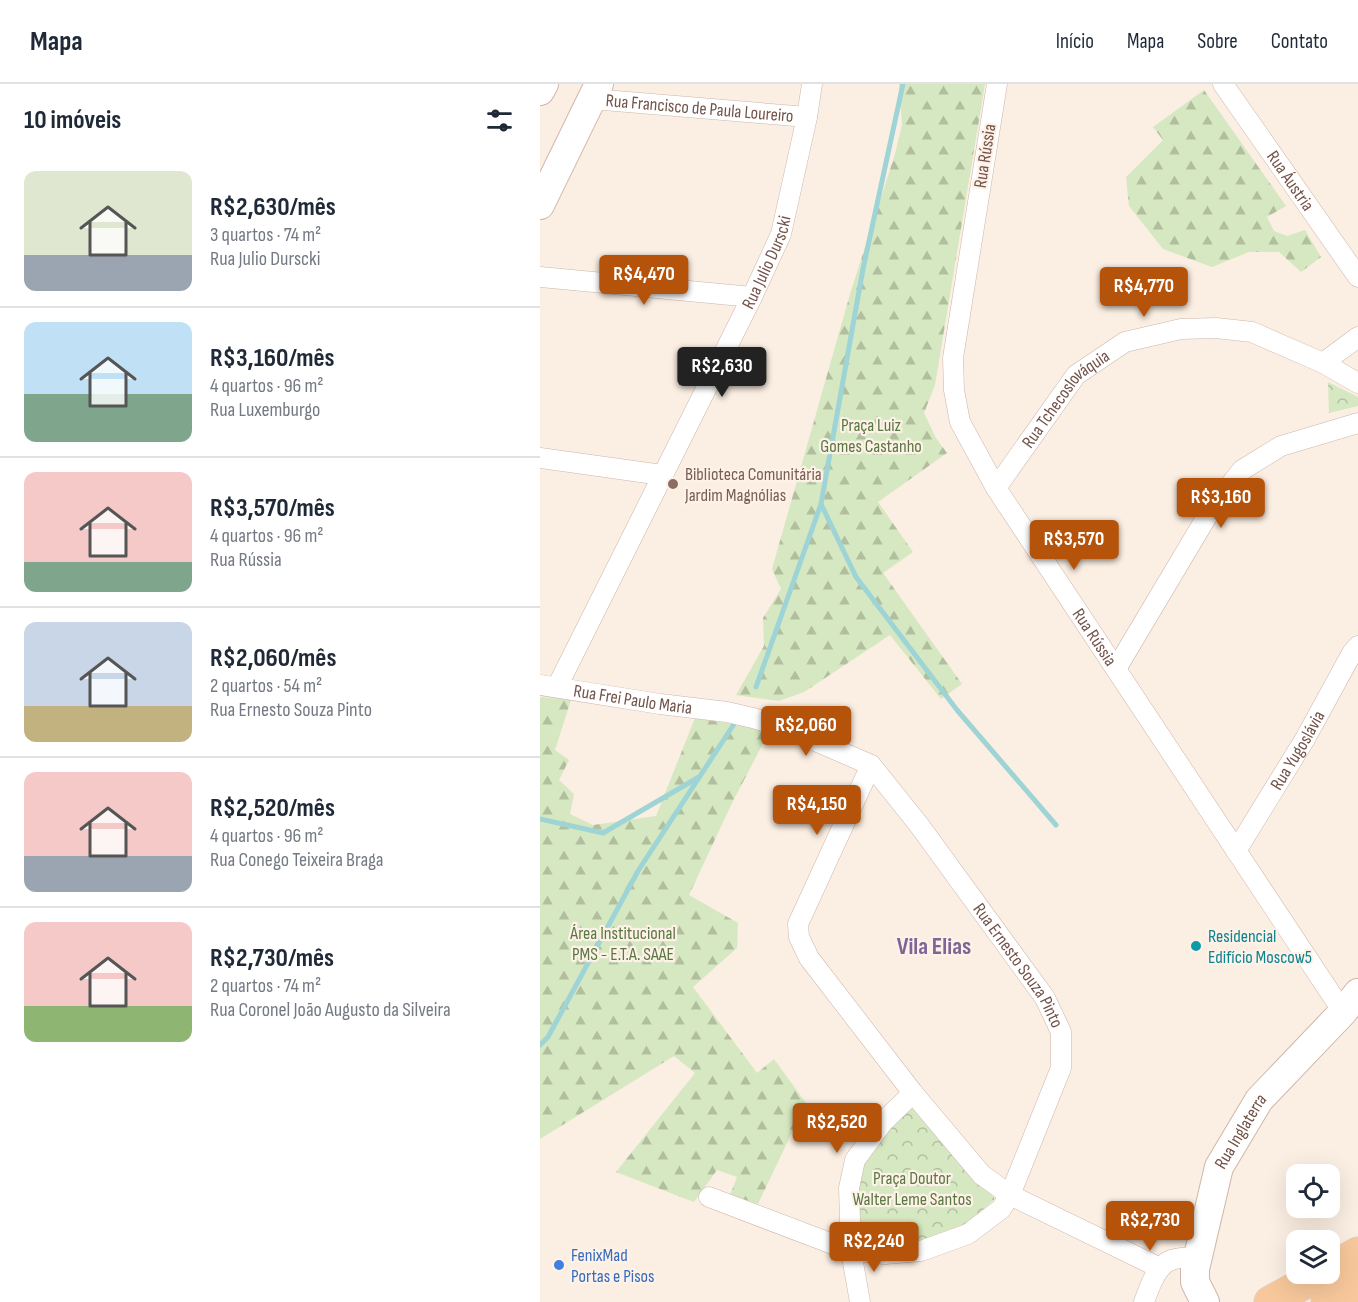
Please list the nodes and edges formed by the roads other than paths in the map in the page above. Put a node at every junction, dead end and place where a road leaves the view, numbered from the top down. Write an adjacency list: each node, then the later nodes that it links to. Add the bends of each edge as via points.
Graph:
1 (544, 84): 5 (street)
2 (812, 84): 7 (street, Rua Julio Durscki)
3 (997, 84): 18 (street, Rua Rússia, via 953,358 960,422)
4 (1223, 84): 10 (street, Rua Áustria)
5 (540, 91)
6 (596, 92): 7 (street, Rua Francisco de Paula Loureiro); 8 (street)
7 (807, 117): 11 (street, Rua Julio Durscki, via 781,234)
8 (540, 205)
9 (540, 277): 11 (street)
10 (1358, 277)
11 (752, 297): 17 (street, Rua Julio Durscki)
12 (1358, 337): 13 (street)
13 (1323, 363): 14 (street, Rua Tchecoslováquia); 18 (street, Rua Tchecoslováquia, via 1252,332 1216,328 1181,329 1125,342 1076,375)
14 (1358, 382)
15 (1358, 423): 20 (street, via 1281,446 1242,470 1212,508)
16 (540, 458): 17 (street)
17 (662, 475): 21 (street, Rua Julio Durscki)
18 (996, 488): 20 (street, Rua Rússia)
19 (1358, 646): 24 (street, Rua Yugoslávia)
20 (1116, 669): 24 (street, Rua Rússia)
21 (549, 686): 22 (street, Rua Frei Paulo Maria)
22 (728, 712): 23 (street, Rua Ernesto Souza Pinto, via 783,727)
23 (871, 765): 26 (street, via 798,924 799,937 809,958); 27 (street, Rua Ernesto Souza Pinto, via 1045,998 1061,1032 1061,1068)
24 (1236, 851): 25 (street, Rua Rússia)
25 (1351, 1003): 31 (street, Rua Inglaterra, via 1259,1100 1219,1167)
26 (913, 1093): 27 (street, via 982,1175); 29 (street, via 883,1122 855,1160 849,1188)
27 (1010, 1196): 29 (street, Rua Ernesto Souza Pinto, via 1001,1209 968,1234 921,1251); 32 (street)
28 (709, 1197): 29 (street, Rua Ernesto Souza Pinto)
29 (851, 1251): 34 (street)
30 (1358, 1253): 33 (main road)
31 (1197, 1257): 32 (street, via 1169,1261); 36 (street, Rua Inglaterra, via 1195,1282)
32 (1160, 1268): 35 (street)
33 (1338, 1287): 37 (main road)
34 (861, 1302)
35 (1144, 1302)
36 (1204, 1302)
37 (1270, 1302)

